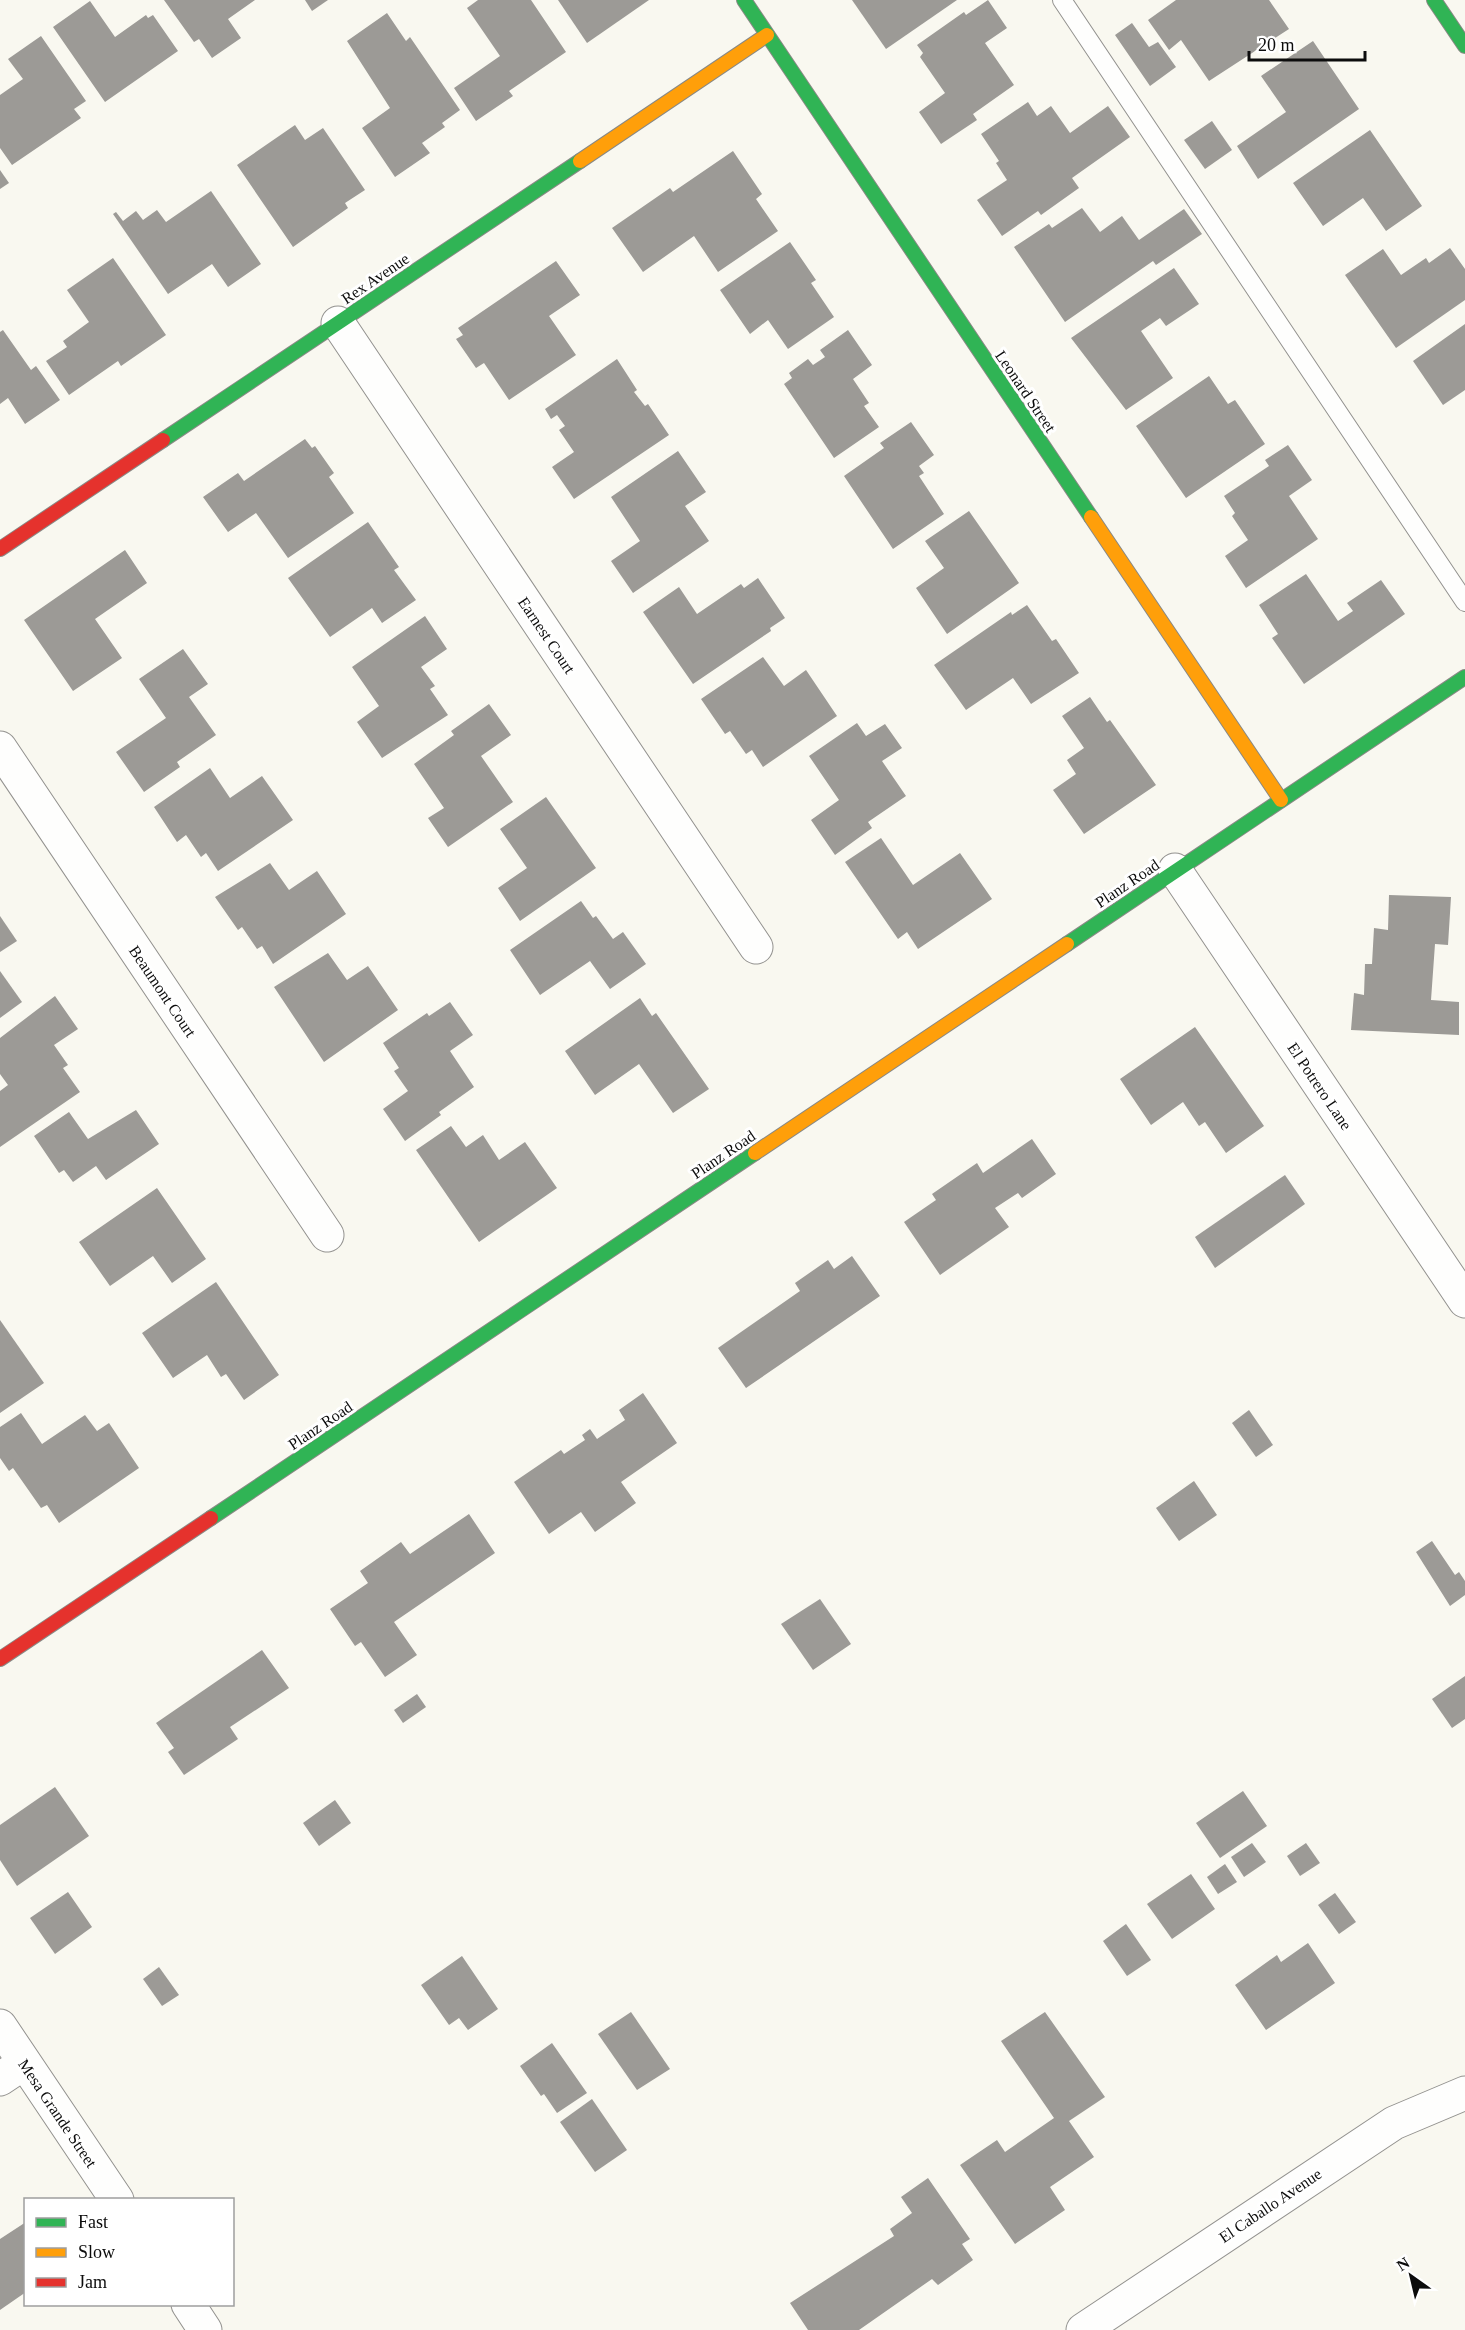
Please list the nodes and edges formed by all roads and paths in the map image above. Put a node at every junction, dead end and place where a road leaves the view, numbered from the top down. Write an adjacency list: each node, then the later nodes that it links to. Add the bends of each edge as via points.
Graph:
1 (744, 0): 4 (street, Leonard Street)
2 (1062, 0): 8 (lane)
3 (1434, 0): 5 (street)
4 (767, 34): 6 (street, Rex Avenue); 11 (street, Leonard Street)
5 (1465, 46)
6 (338, 323): 7 (street, Rex Avenue); 13 (street, Earnest Court)
7 (0, 549)
8 (1465, 602)
9 (1465, 676): 11 (street, Planz Road)
10 (0, 748): 14 (street, Beaumont Court)
11 (1281, 800): 12 (street, Planz Road)
12 (1175, 870): 15 (street, El Potrero Lane); 16 (street, Planz Road)
13 (756, 947)
14 (327, 1235)
15 (1465, 1301)
16 (0, 1659)
17 (0, 2026): 18 (street, Mesa Grande Street)
18 (12, 2071): 20 (street, Mesa Grande Street)
19 (1465, 2093): 23 (street, El Caballo Avenue, via 1394,2123)
20 (116, 2198)
21 (189, 2306): 22 (street)
22 (205, 2330)
23 (1083, 2330)

